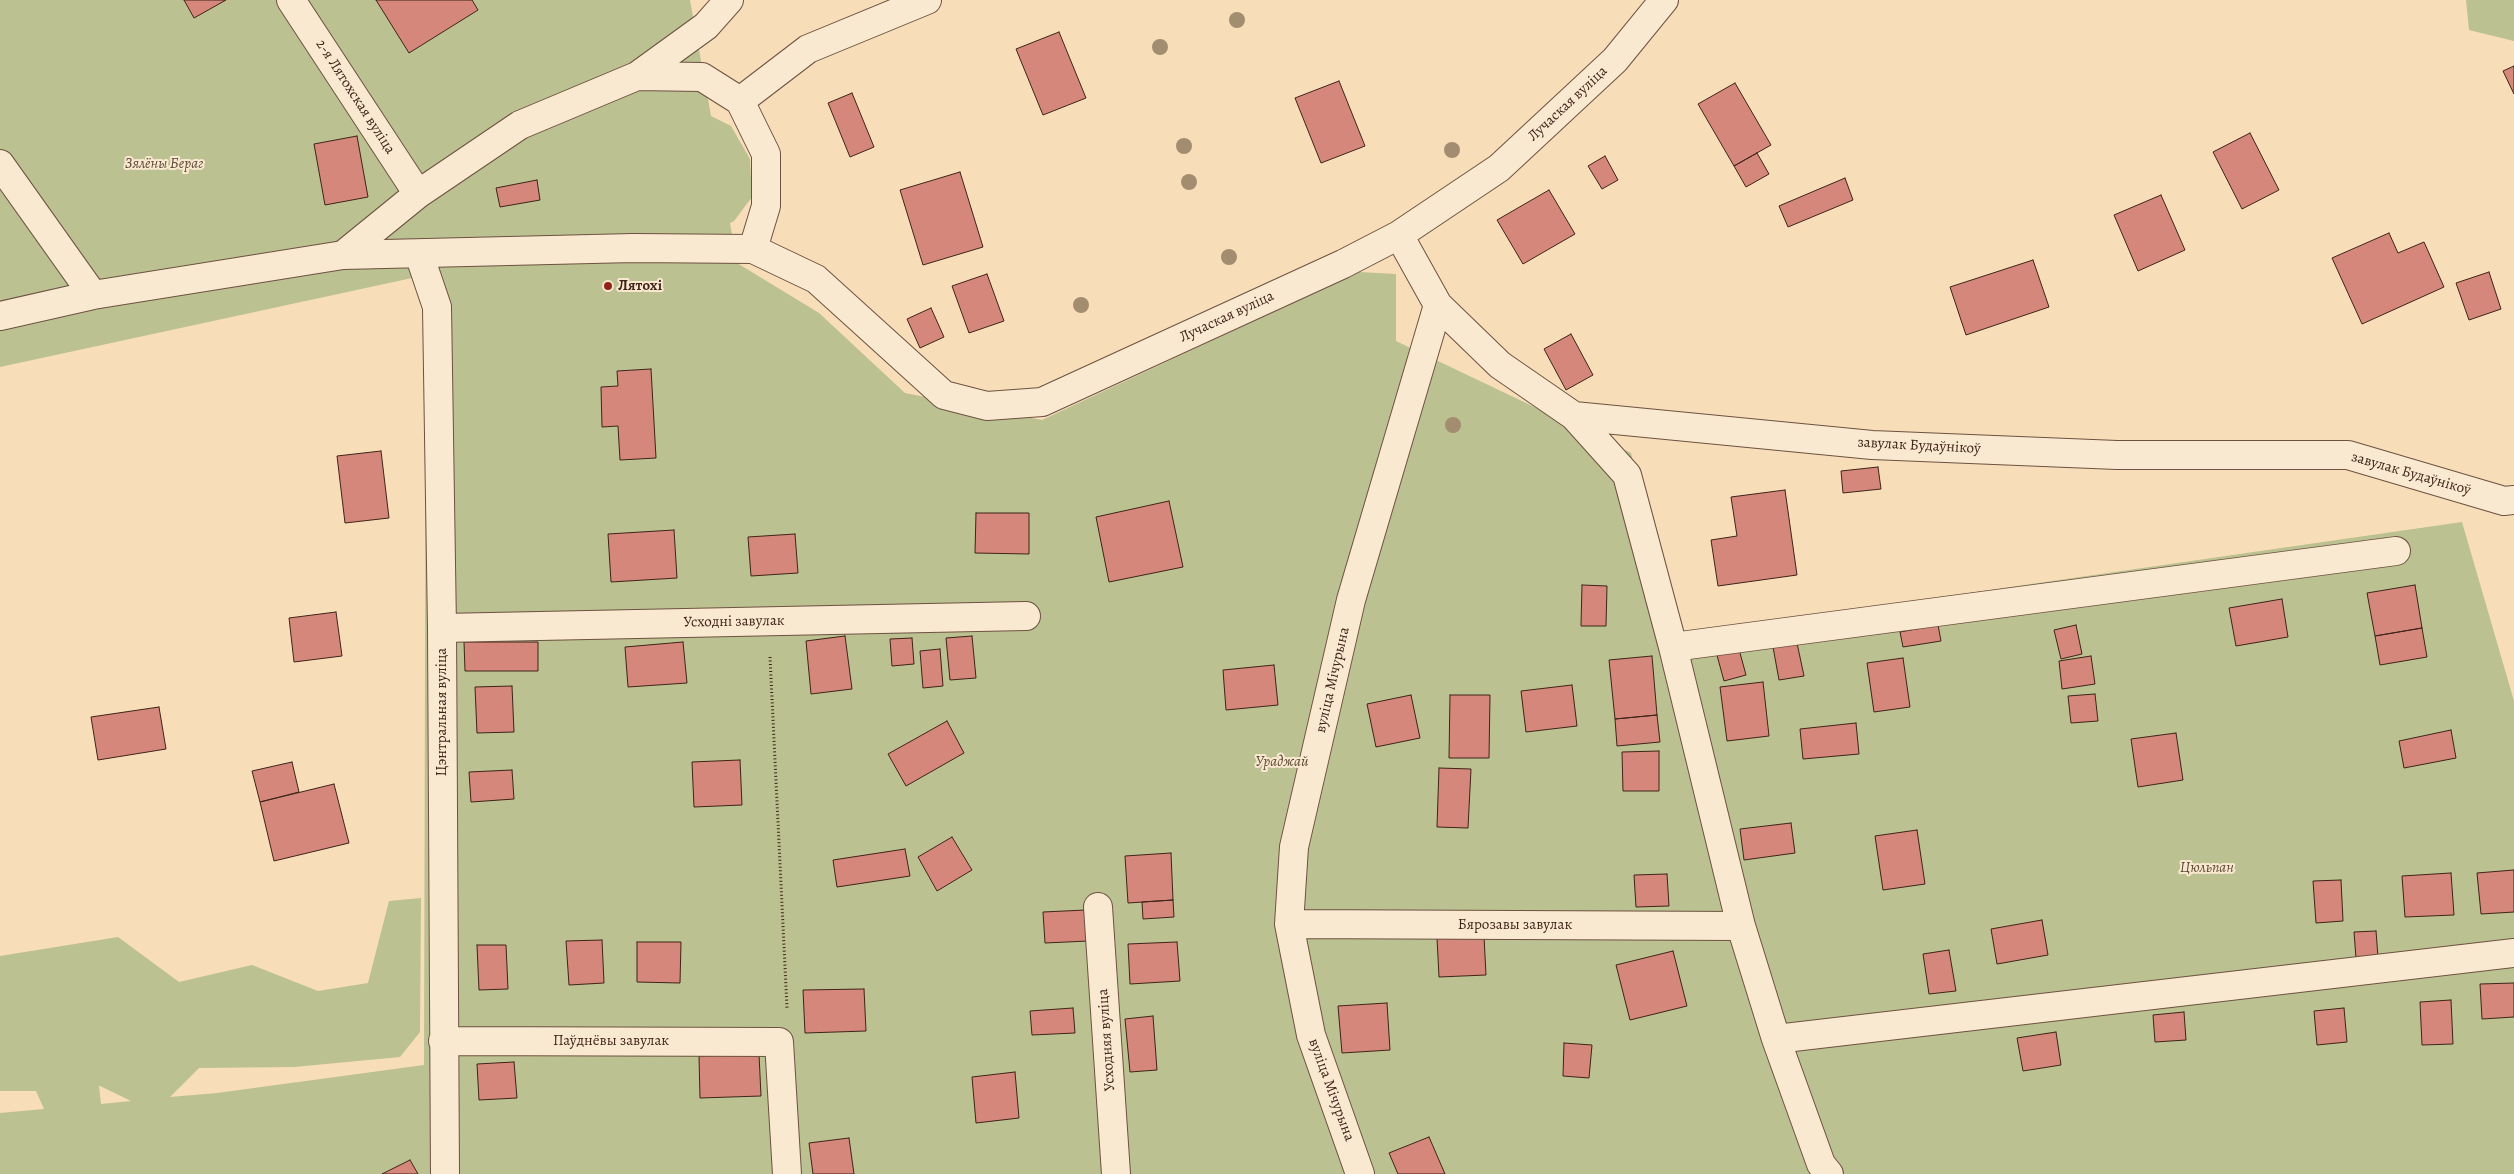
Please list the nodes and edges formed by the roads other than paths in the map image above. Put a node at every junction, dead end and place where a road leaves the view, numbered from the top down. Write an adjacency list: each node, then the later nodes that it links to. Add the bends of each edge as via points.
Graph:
1 (291, 0): 8 (street, 2-я Лятохская вуліца)
2 (729, 0): 5 (street, via 706,26)
3 (927, 0): 6 (street, via 808,49)
4 (1664, 0): 9 (street, Лучаская вуліца, via 1615,60 1499,168)
5 (637, 76): 6 (street, via 702,77); 8 (street, via 520,124)
6 (740, 101): 10 (street, via 766,154 766,206)
7 (0, 164): 13 (street)
8 (418, 194): 12 (street)
9 (1399, 235): 10 (street, Лучаская вуліца, via 1343,264 1042,402 987,406 944,395 816,279); 14 (street, завулак Будаўнікоў)
10 (753, 249): 11 (street, via 633,248)
11 (419, 254): 12 (street); 20 (street, Цэнтральная вуліца, via 436,307)
12 (343, 255): 13 (street)
13 (93, 295): 15 (street)
14 (1438, 305): 16 (street, завулак Будаўнікоў, via 1500,365); 23 (street, вуліца Мічурына, via 1351,600 1294,847)
15 (0, 316)
16 (1574, 416): 17 (street, завулак Будаўнікоў, via 1872,445 2117,455 2348,455 2504,500); 21 (street, via 1627,475)
17 (2514, 500)
18 (2396, 551): 21 (street)
19 (1026, 616): 20 (street, Усходні завулак)
20 (442, 628): 27 (street, Цэнтральная вуліца)
21 (1674, 647): 24 (street)
22 (1098, 907): 30 (street, Усходняя вуліца)
23 (1289, 924): 24 (street, Бярозавы завулак); 31 (street, вуліца Мічурына, via 1311,1035)
24 (1741, 926): 26 (street)
25 (2514, 953): 26 (street)
26 (1776, 1039): 32 (street, via 1822,1164)
27 (443, 1041): 28 (street, Цэнтральная вуліца); 29 (street, Паўднёвы завулак, via 779,1042)
28 (444, 1174)
29 (787, 1174)
30 (1116, 1174)
31 (1360, 1174)
32 (1829, 1174)

